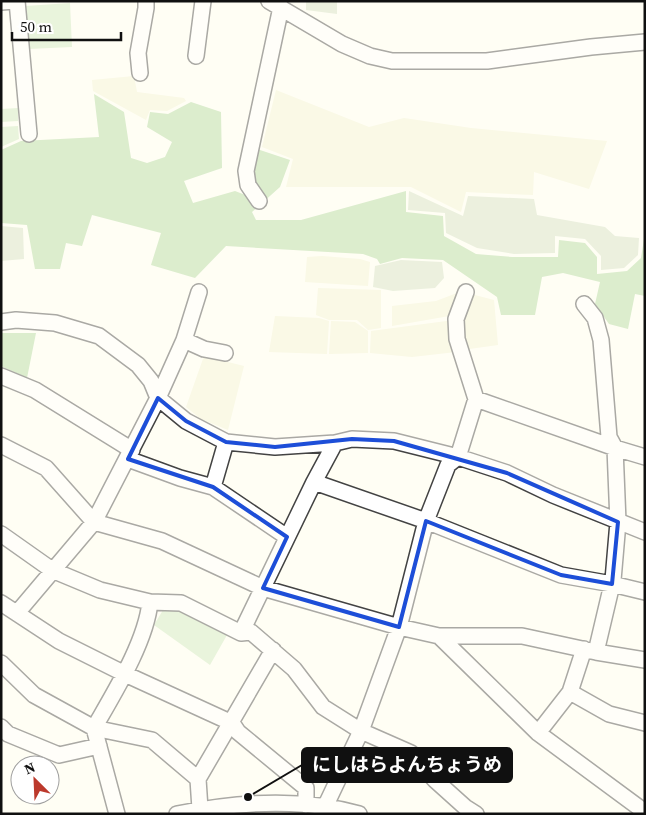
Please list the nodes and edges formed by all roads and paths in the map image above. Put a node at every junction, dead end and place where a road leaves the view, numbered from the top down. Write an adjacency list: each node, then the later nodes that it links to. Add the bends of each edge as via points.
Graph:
1 (16, 1): 4 (street); 9 (street)
2 (146, 1): 8 (street, via 138,53)
3 (204, 1): 7 (street)
4 (1, 2)
5 (275, 4): 6 (street, via 342,44 392,61 487,61); 10 (street, via 246,171 248,185)
6 (645, 42)
7 (196, 56)
8 (140, 73)
9 (29, 134)
10 (259, 201)
11 (199, 292): 15 (street)
12 (466, 292): 19 (street, via 456,319 457,340)
13 (584, 304): 23 (street, via 595,318 601,340 609,437)
14 (1, 322): 18 (street, via 56,323 98,336 138,365 151,381)
15 (184, 340): 16 (street, via 204,349); 18 (street)
16 (225, 353)
17 (1, 376): 24 (street, via 35,390)
18 (158, 398): 20 (street, via 186,421); 24 (street)
19 (476, 399): 23 (street); 25 (street)
20 (226, 442): 21 (street, via 275,447); 28 (street)
21 (335, 443): 25 (street, via 352,439 394,441); 27 (street)
22 (1, 445): 30 (street, via 46,468)
23 (615, 448): 26 (street); 31 (street)
24 (130, 454): 28 (street, via 180,478); 30 (street)
25 (458, 457): 29 (street, via 448,464); 31 (street, via 507,473)
26 (645, 457)
27 (314, 482): 29 (street); 34 (street)
28 (213, 487): 34 (street)
29 (426, 521): 36 (street, via 561,575); 42 (street)
30 (94, 522): 35 (street); 37 (street, via 162,541)
31 (618, 522): 32 (street); 36 (street)
32 (645, 532)
33 (1, 534): 35 (street)
34 (287, 537): 37 (street)
35 (52, 570): 39 (street, via 100,590); 41 (street)
36 (612, 584): 38 (street); 46 (street)
37 (263, 588): 42 (street); 43 (street)
38 (645, 592)
39 (150, 602): 43 (street, via 181,603); 49 (street, via 148,616)
40 (1, 603): 41 (street)
41 (17, 613): 49 (street, via 59,641)
42 (399, 626): 44 (street); 55 (street)
43 (241, 633): 45 (street, via 251,632)
44 (439, 636): 46 (street, via 522,636); 56 (street)
45 (273, 650): 51 (street); 55 (street, via 294,669 323,707)
46 (590, 651): 47 (street); 50 (street)
47 (645, 660)
48 (1, 663): 54 (street, via 34,695)
49 (125, 674): 51 (street); 54 (street)
50 (570, 692): 52 (street, via 609,714); 56 (street)
51 (232, 723): 58 (street); 59 (street, via 238,732 306,788)
52 (645, 723)
53 (1, 727): 57 (street, via 8,734 59,755)
54 (94, 728): 57 (street); 58 (street, via 152,740)
55 (361, 731): 60 (street); 67 (street, via 411,753 435,780)
56 (538, 733): 63 (street)
57 (99, 746): 64 (street)
58 (198, 779): 61 (street)
59 (306, 805): 60 (street); 62 (street)
60 (325, 807): 66 (street)
61 (200, 809): 62 (street, via 252,803); 65 (street)
62 (289, 809)
63 (645, 812)
64 (118, 814)
65 (177, 814)
66 (359, 814)
67 (476, 814)

